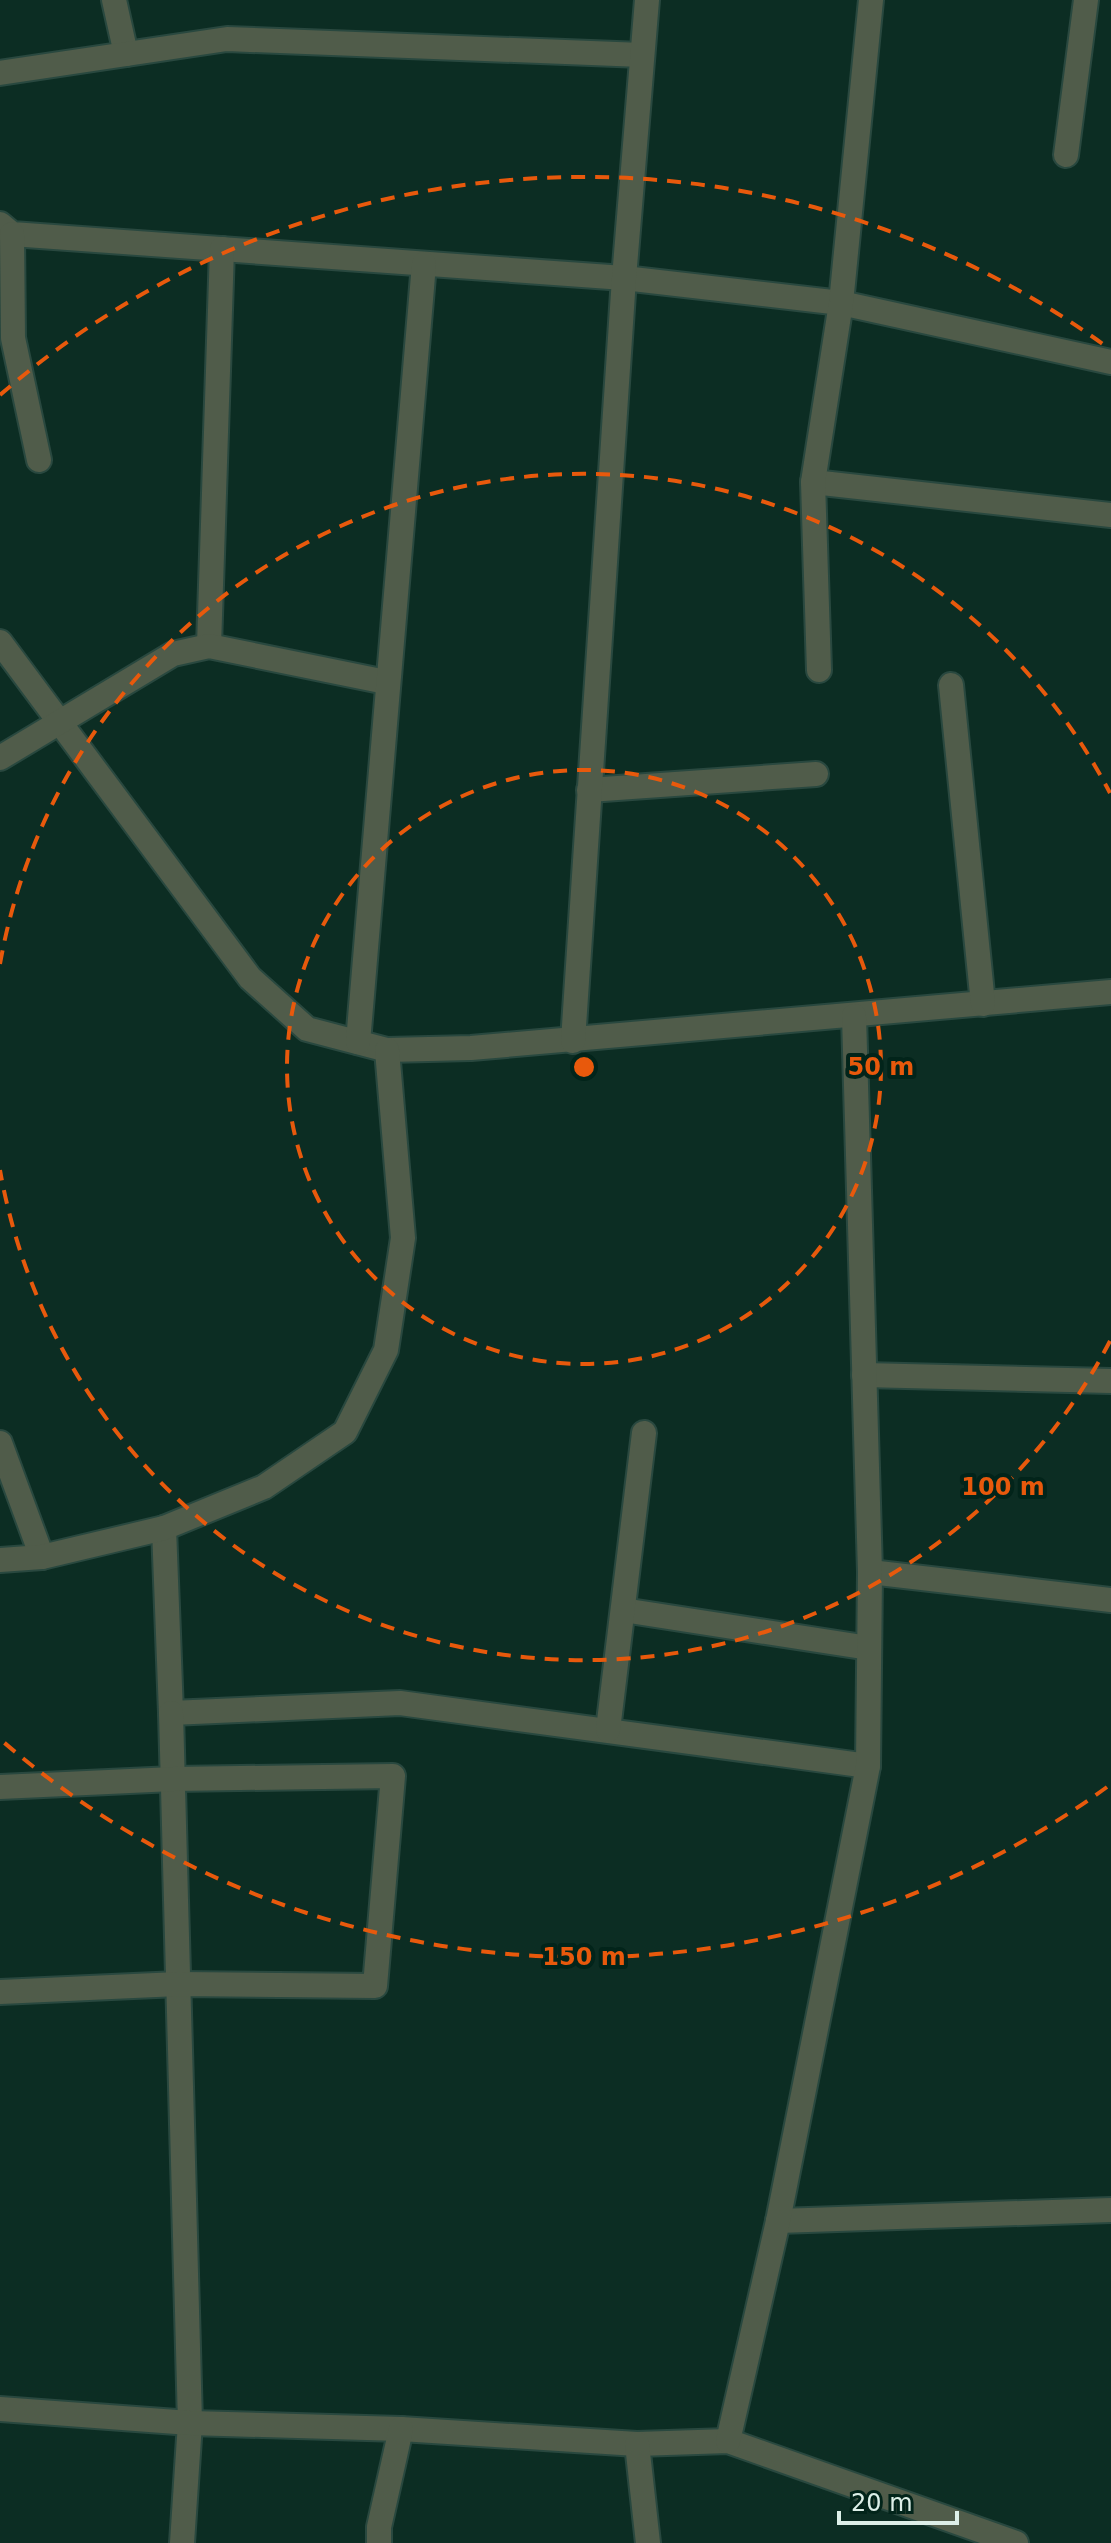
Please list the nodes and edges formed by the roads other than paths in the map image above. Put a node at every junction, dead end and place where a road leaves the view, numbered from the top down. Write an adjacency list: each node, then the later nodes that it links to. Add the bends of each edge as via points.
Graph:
1 (114, 0): 5 (street)
2 (647, 0): 6 (street)
3 (871, 0): 13 (street)
4 (1086, 0): 8 (street)
5 (126, 54): 6 (street, via 227,39); 7 (street)
6 (642, 55): 12 (street)
7 (0, 73)
8 (1066, 155)
9 (6, 229): 10 (street); 15 (street, via 13,338)
10 (222, 249): 11 (street); 19 (street)
11 (424, 264): 12 (street); 21 (street)
12 (624, 278): 13 (street); 26 (street)
13 (841, 303): 14 (street); 16 (street)
14 (1111, 362)
15 (39, 460)
16 (813, 482): 17 (street); 20 (street)
17 (1111, 515)
18 (0, 642): 23 (street)
19 (209, 646): 21 (street); 23 (street, via 173,654)
20 (819, 670)
21 (386, 682): 31 (street)
22 (951, 685): 28 (street)
23 (60, 721): 24 (street); 31 (street, via 250,978 307,1029)
24 (0, 758)
25 (816, 774): 26 (street)
26 (589, 790): 30 (street)
27 (1111, 992): 28 (street)
28 (983, 1004): 29 (street)
29 (854, 1016): 30 (street); 33 (street)
30 (573, 1041): 32 (street)
31 (358, 1042): 32 (street)
32 (387, 1050): 37 (street, via 403,1238 386,1350 345,1432 264,1487)
33 (864, 1375): 34 (street); 40 (street)
34 (1111, 1381)
35 (644, 1433): 42 (street)
36 (0, 1443): 38 (street)
37 (164, 1528): 38 (street); 44 (street)
38 (42, 1557): 39 (street)
39 (0, 1560)
40 (870, 1572): 41 (street); 43 (street)
41 (1111, 1600)
42 (623, 1610): 43 (street); 45 (street)
43 (869, 1648): 46 (street)
44 (171, 1713): 45 (street, via 400,1703); 47 (street)
45 (608, 1730): 46 (street)
46 (868, 1766): 52 (street)
47 (173, 1779): 48 (street); 49 (street); 49 (street, via 393,1776 375,1986)
48 (0, 1787)
49 (178, 1984): 50 (street); 54 (street)
50 (0, 1992)
51 (1111, 2210): 52 (street)
52 (778, 2221): 56 (street)
53 (0, 2409): 54 (street)
54 (190, 2423): 55 (street); 58 (street)
55 (401, 2429): 57 (street); 59 (street)
56 (728, 2441): 57 (street); 61 (street)
57 (637, 2444): 60 (street)
58 (182, 2543)
59 (379, 2543)
60 (648, 2543)
61 (1016, 2543)

